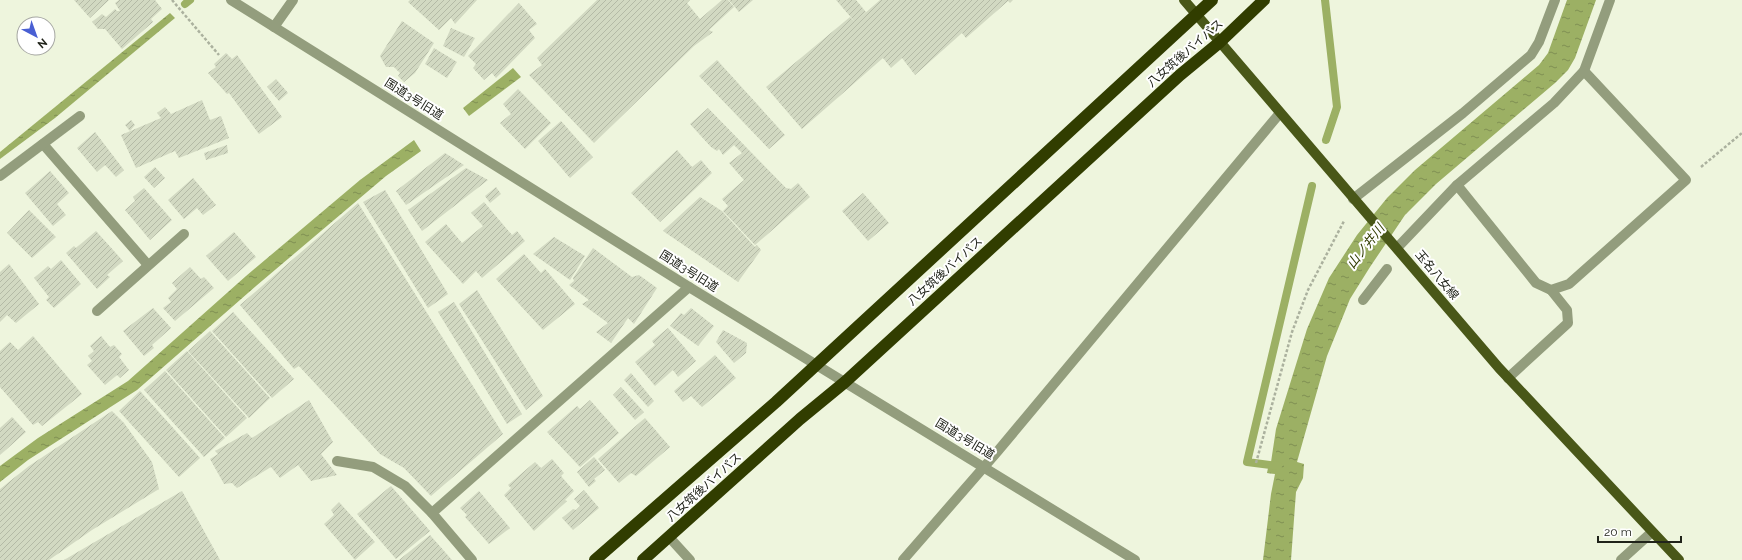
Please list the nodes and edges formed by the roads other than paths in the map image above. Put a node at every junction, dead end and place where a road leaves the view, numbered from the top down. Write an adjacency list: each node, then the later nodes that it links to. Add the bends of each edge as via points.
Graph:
1 (231, 0): 9 (street, 国道3号旧道)
2 (293, 0): 9 (street)
3 (1184, 0): 8 (main road, 玉名八女線)
4 (1212, 0): 8 (highway, 八女筑後バイパス)
5 (1264, 0): 10 (highway, 八女筑後バイパス)
6 (1555, 0): 17 (street, via 1539,42 1530,55 1464,113)
7 (1610, 0): 11 (street)
8 (1196, 15): 10 (main road, 玉名八女線); 26 (highway, 八女筑後バイパス)
9 (274, 27): 22 (street, 国道3号旧道)
10 (1220, 42): 12 (main road, 玉名八女線); 28 (highway, 八女筑後バイパス, via 1180,75)
11 (1584, 71): 16 (street, via 1554,103); 23 (street, via 1686,180 1569,284)
12 (1280, 113): 17 (main road, 玉名八女線); 30 (street)
13 (80, 116): 14 (street)
14 (43, 144): 15 (street); 20 (street)
15 (0, 176)
16 (1457, 185): 19 (street); 23 (street, via 1536,283)
17 (1353, 199): 19 (main road, 玉名八女線)
18 (184, 234): 20 (street)
19 (1395, 245): 27 (main road, 玉名八女線)
20 (148, 265): 25 (street)
21 (1387, 269): 24 (street)
22 (689, 287): 26 (street, 国道3号旧道); 31 (street)
23 (1551, 290): 27 (street, via 1567,310 1568,323)
24 (1363, 300)
25 (97, 311)
26 (816, 364): 28 (street, 国道3号旧道); 35 (highway, 八女筑後バイパス)
27 (1508, 378): 32 (main road, 玉名八女線)
28 (845, 382): 30 (street, 国道3号旧道); 33 (highway, 八女筑後バイパス)
29 (337, 461): 31 (street, via 373,467 405,486)
30 (985, 466): 38 (street); 39 (street, 国道3号旧道)
31 (432, 513): 34 (street)
32 (1652, 532): 40 (street); 41 (main road, 玉名八女線)
33 (669, 537): 36 (highway, 八女筑後バイパス); 37 (street)
34 (472, 560)
35 (595, 560)
36 (643, 560)
37 (690, 560)
38 (903, 560)
39 (1135, 560)
40 (1621, 560)
41 (1679, 560)

